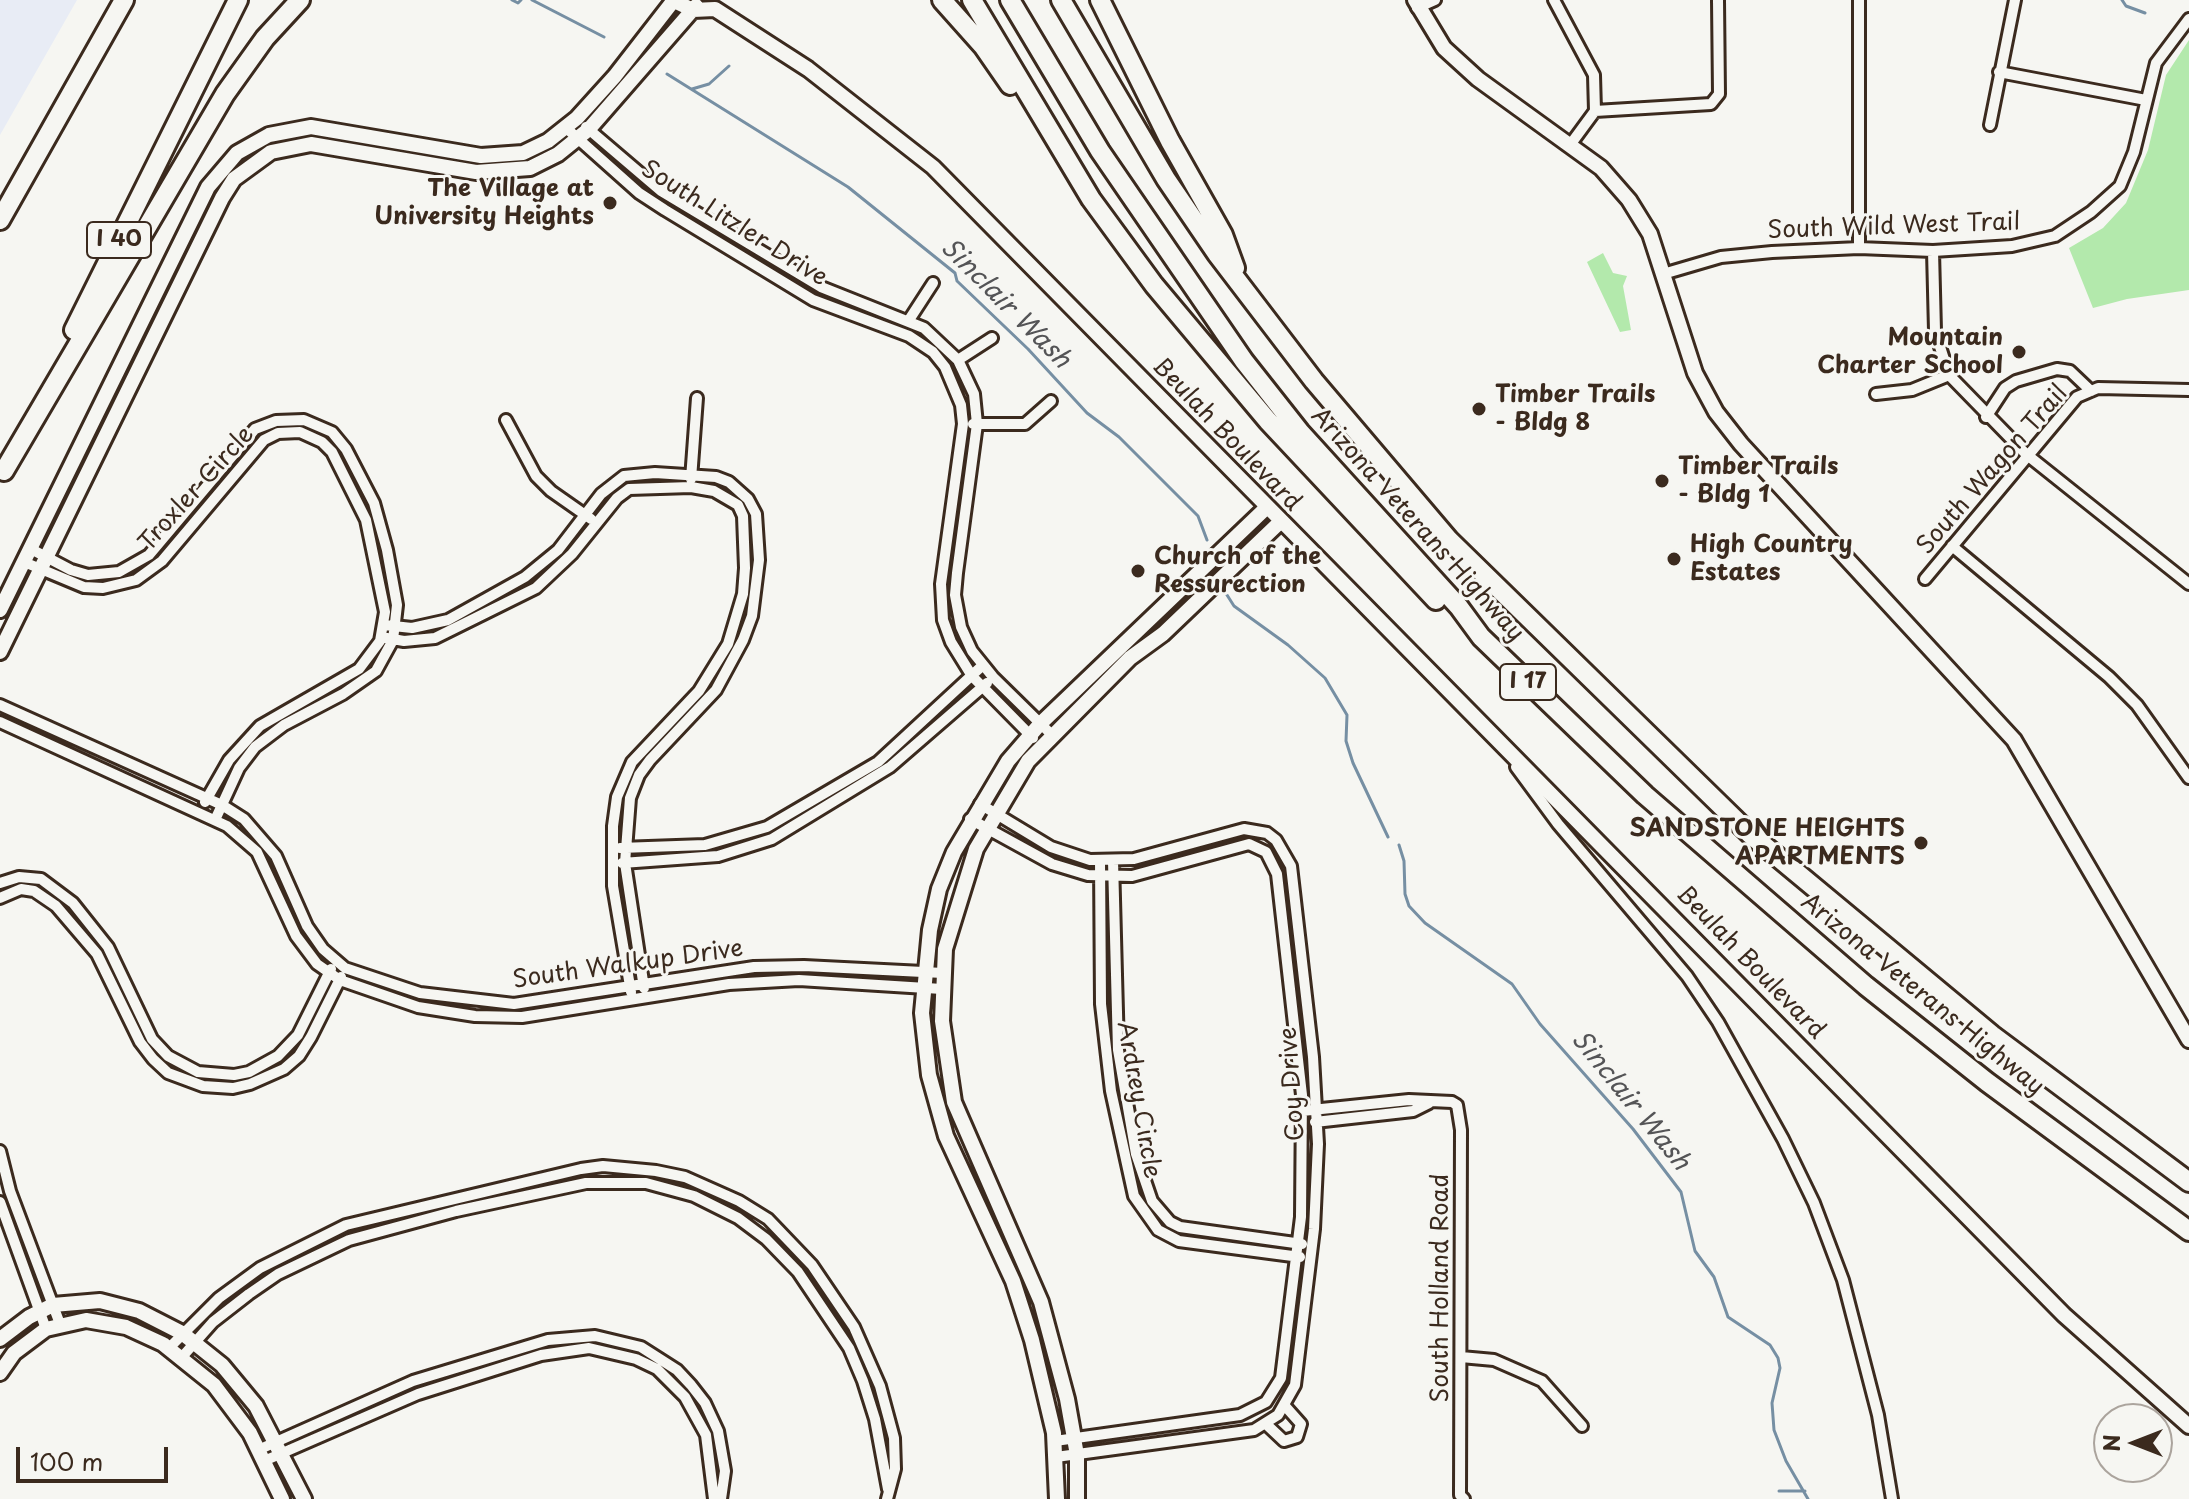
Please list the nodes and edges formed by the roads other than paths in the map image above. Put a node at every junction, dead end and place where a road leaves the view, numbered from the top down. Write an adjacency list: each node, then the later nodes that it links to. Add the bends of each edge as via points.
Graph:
1 (124, 0): 27 (highway)
2 (238, 0): 48 (highway, I 40)
3 (300, 0): 48 (highway, via 225,94)
4 (673, 0): 17 (street, Beulah Boulevard); 22 (street)
5 (942, 0): 25 (highway, via 983,46 1038,127)
6 (972, 0): 25 (highway)
7 (1010, 0): 63 (highway, Arizona Veterans Highway / I 17, via 1100,151 1225,336 1300,432)
8 (1061, 0): 32 (highway, Arizona Veterans Highway / I 17, via 1166,179)
9 (1100, 0): 32 (highway, via 1223,235)
10 (1435, 0): 16 (street)
11 (1554, 0): 21 (street, via 1594,75)
12 (1718, 0): 21 (street, via 1719,94 1711,104)
13 (1859, 0): 28 (street)
14 (2015, 0): 19 (street)
15 (713, 4): 17 (street, Beulah Boulevard); 50 (street, Beulah Boulevard, via 808,69 933,167)
16 (1416, 4): 26 (street, via 1444,48)
17 (697, 5): 24 (street)
18 (2189, 19): 20 (street, South Wild West Trail, via 2156,63)
19 (1999, 72): 20 (street); 23 (street)
20 (2146, 100): 29 (street, South Wild West Trail, via 2120,186 2091,212 2055,236 2012,246)
21 (1595, 111): 26 (street)
22 (571, 123): 24 (street, South Litzler Drive); 55 (street, via 548,141 504,157 311,127 269,135 237,153 208,187)
23 (1990, 125)
24 (583, 134): 33 (street, South Litzler Drive, via 661,191 804,277); 44 (street, South Litzler Drive, via 654,203 813,300 909,336 933,352 954,384); 56 (street, via 530,168 501,172 311,144 271,152 252,163 222,198)
25 (1056, 141): 63 (highway, via 1139,265 1268,421 1440,604)
26 (1570, 145): 30 (street, via 1601,168 1629,200 1650,234)
27 (0, 220)
28 (1859, 248): 29 (street, South Wild West Trail); 30 (street, South Wild West Trail, via 1721,257)
29 (1933, 251): 36 (street, via 1935,331)
30 (1663, 274): 109 (street, via 1695,373 1716,412 2014,740)
31 (933, 283): 33 (street)
32 (1242, 285): 113 (highway, Arizona Veterans Highway / I 17, via 1314,381 1449,540 1750,834 1981,1027)
33 (909, 320): 35 (street, South Litzler Drive, via 939,338)
34 (992, 338): 35 (street)
35 (958, 360): 45 (street, South Litzler Drive, via 974,394)
36 (1949, 375): 39 (street, via 1912,390); 42 (street)
37 (2189, 390): 38 (street, South Wagon Trail)
38 (2091, 391): 42 (street, via 2070,371 2045,371 2005,388); 46 (street, South Wagon Trail, via 2077,397)
39 (1876, 394)
40 (697, 398): 47 (street)
41 (1051, 401): 45 (street, via 1025,424)
42 (1986, 417): 46 (street)
43 (506, 420): 51 (street, via 536,476)
44 (963, 424): 45 (street); 67 (street, South Litzler Drive, via 940,600 951,642)
45 (977, 424): 66 (street, South Litzler Drive, via 955,595 965,639)
46 (2026, 454): 54 (street, South Wagon Trail); 58 (street)
47 (691, 474): 49 (street); 51 (street, via 624,476); 86 (street, via 729,482 756,514 759,560 752,616 716,690 639,775 630,798)
48 (2, 475)
49 (691, 487): 52 (street, via 629,489); 85 (street, via 714,491 738,505 745,538 743,594 728,644 712,674 623,776)
50 (1266, 508): 53 (street, Beulah Boulevard); 73 (street)
51 (586, 515): 52 (street); 61 (street, via 548,561 525,577 448,620)
52 (596, 522): 64 (street, via 536,588 451,633 421,641)
53 (1279, 523): 72 (street, Beulah Boulevard); 73 (street)
54 (1952, 546): 57 (street, South Wagon Trail); 74 (street, via 2137,705)
55 (28, 555): 56 (street, Troxler Circle); 59 (street)
56 (43, 563): 60 (street, Troxler Circle, via 84,587 136,580 162,561 252,450 271,436 300,432 332,452 359,502 382,592); 61 (street, Troxler Circle, via 88,575 135,565 255,429 276,421 304,420 339,439 368,490 395,590); 65 (street)
57 (1925, 579)
58 (2189, 584)
59 (0, 610)
60 (384, 625): 61 (street); 62 (street, Troxler Circle)
61 (396, 626): 64 (street, Troxler Circle)
62 (381, 637): 64 (street); 75 (street, Troxler Circle, via 359,669 260,726 229,760)
63 (1481, 637): 117 (highway, Arizona Veterans Highway / I 17, via 1645,795 1866,986)
64 (393, 640): 77 (street, Troxler Circle, via 376,671 255,747)
65 (0, 652)
66 (983, 665): 67 (street); 68 (street, South Litzler Drive)
67 (972, 676): 69 (street, South Litzler Drive); 86 (street, via 878,762 767,827 705,845)
68 (993, 677): 69 (street); 73 (street, South Litzler Drive)
69 (982, 687): 73 (street, South Litzler Drive); 90 (street, via 890,767 772,839 718,856)
70 (0, 705): 75 (street, South Walkup Drive)
71 (0, 722): 78 (street, South Walkup Drive)
72 (1482, 722): 134 (street, Beulah Boulevard, via 2064,1315); 149 (street, via 1558,824 1687,976 1783,1139 1843,1280 1878,1415)
73 (1041, 735): 76 (street); 79 (street)
74 (2189, 778)
75 (206, 798): 77 (street, South Walkup Drive); 78 (street, Troxler Circle)
76 (980, 804): 79 (street); 80 (street)
77 (222, 805): 81 (street, Troxler Circle); 97 (street, South Walkup Drive, via 269,845 314,939)
78 (201, 812): 81 (street, South Walkup Drive)
79 (996, 813): 82 (street); 87 (street, via 1051,847)
80 (970, 819): 82 (street); 100 (street, via 939,889)
81 (215, 820): 99 (street, South Walkup Drive, via 257,852 296,936)
82 (987, 830): 91 (street, via 1070,871); 101 (street, via 953,913)
83 (1261, 832): 84 (street); 88 (street, via 1233,830); 110 (street, Coy Drive, via 1283,847 1291,866)
84 (1258, 845): 92 (street, via 1237,844); 111 (street, Coy Drive, via 1277,874)
85 (612, 848): 86 (street); 89 (street)
86 (626, 848): 90 (street)
87 (1100, 861): 88 (street); 91 (street, Ardrey Circle)
88 (1113, 861): 92 (street, Ardrey Circle)
89 (612, 863): 90 (street); 104 (street)
90 (625, 863): 103 (street)
91 (1099, 876): 92 (street); 120 (street, Ardrey Circle, via 1101,1004 1111,1091 1134,1196 1158,1230 1179,1241)
92 (1113, 878): 118 (street, Ardrey Circle, via 1118,1050 1136,1154 1152,1201 1180,1227)
93 (0, 883): 95 (street, via 19,877 41,879)
94 (0, 898): 96 (street, via 21,889 34,891)
95 (73, 903): 96 (street); 99 (street, via 108,947 152,1039 168,1056 198,1072 249,1072 278,1056 298,1035)
96 (63, 912): 102 (street, via 97,954 153,1059 168,1073 203,1086 233,1088 284,1069 311,1037)
97 (336, 960): 98 (street, South Walkup Drive); 99 (street)
98 (345, 968): 102 (street); 104 (street, South Walkup Drive, via 420,993 495,1003)
99 (329, 972): 102 (street, South Walkup Drive)
100 (924, 972): 101 (street, South Walkup Drive); 103 (street, South Walkup Drive, via 780,966); 105 (street)
101 (943, 973): 106 (street)
102 (340, 980): 108 (street, South Walkup Drive, via 418,1007 475,1016 522,1017)
103 (643, 983): 104 (street, South Walkup Drive); 107 (street)
104 (630, 986): 108 (street)
105 (923, 988): 106 (street, South Walkup Drive); 107 (street, South Walkup Drive, via 799,980 729,984); 136 (street, via 925,1051 939,1117 1013,1281 1041,1371)
106 (942, 989): 135 (street, via 944,1050 954,1102 1041,1302)
107 (646, 998): 108 (street, South Walkup Drive)
108 (633, 1000)
109 (2189, 1040)
110 (1318, 1116): 111 (street, South Holland Road); 119 (street, Coy Drive); 129 (street, South Holland Road, via 1409,1100 1452,1102 1461,1116)
111 (1302, 1117): 118 (street, Coy Drive)
112 (0, 1151): 122 (street)
113 (2189, 1182)
114 (730, 1196): 116 (street); 124 (street, via 685,1177 603,1166 379,1214 315,1238 260,1268); 141 (street, via 768,1219 791,1241 854,1327 880,1386 894,1438 895,1469)
115 (0, 1202): 122 (street)
116 (722, 1209): 126 (street, via 670,1189 616,1181 443,1214 349,1240 278,1274 213,1322); 141 (street, via 782,1253 841,1335 875,1419)
117 (2189, 1231)
118 (1298, 1244): 119 (street, Ardrey Circle); 120 (street, Coy Drive)
119 (1312, 1246): 121 (street, Coy Drive)
120 (1296, 1256): 121 (street, Ardrey Circle); 135 (street, Coy Drive, via 1281,1378 1266,1402 1221,1419)
121 (1311, 1258): 131 (street, Coy Drive, via 1298,1374)
122 (46, 1308): 123 (street); 124 (street, via 100,1301 122,1305); 125 (street)
123 (53, 1326): 127 (street, via 105,1322); 130 (street, via 14,1353)
124 (182, 1333): 126 (street); 127 (street)
125 (0, 1339)
126 (194, 1343): 128 (street); 137 (street, via 236,1380)
127 (169, 1348): 128 (street)
128 (182, 1357): 138 (street, via 232,1405)
129 (1461, 1357): 133 (street, via 1494,1360 1542,1381); 148 (street, South Holland Road)
130 (0, 1373)
131 (1285, 1406): 132 (street, Coy Drive); 132 (street, via 1301,1424 1297,1437 1284,1441)
132 (1266, 1424): 139 (street, Coy Drive, via 1242,1432)
133 (1582, 1426)
134 (2189, 1426)
135 (1074, 1439): 136 (street, Coy Drive); 139 (street)
136 (1055, 1441): 140 (street)
137 (278, 1447): 138 (street); 143 (street); 144 (street, via 418,1394 541,1355 589,1348 636,1359 674,1384 706,1435); 145 (street, via 426,1377 548,1340 595,1336 641,1347 677,1370 705,1403 718,1431 725,1471)
138 (261, 1455): 142 (street)
139 (1077, 1455): 140 (street, Coy Drive); 147 (street)
140 (1056, 1457): 146 (street)
141 (888, 1494)
142 (282, 1499)
143 (304, 1499)
144 (714, 1499)
145 (721, 1499)
146 (1057, 1499)
147 (1077, 1499)
148 (1464, 1499)
149 (1892, 1499)

